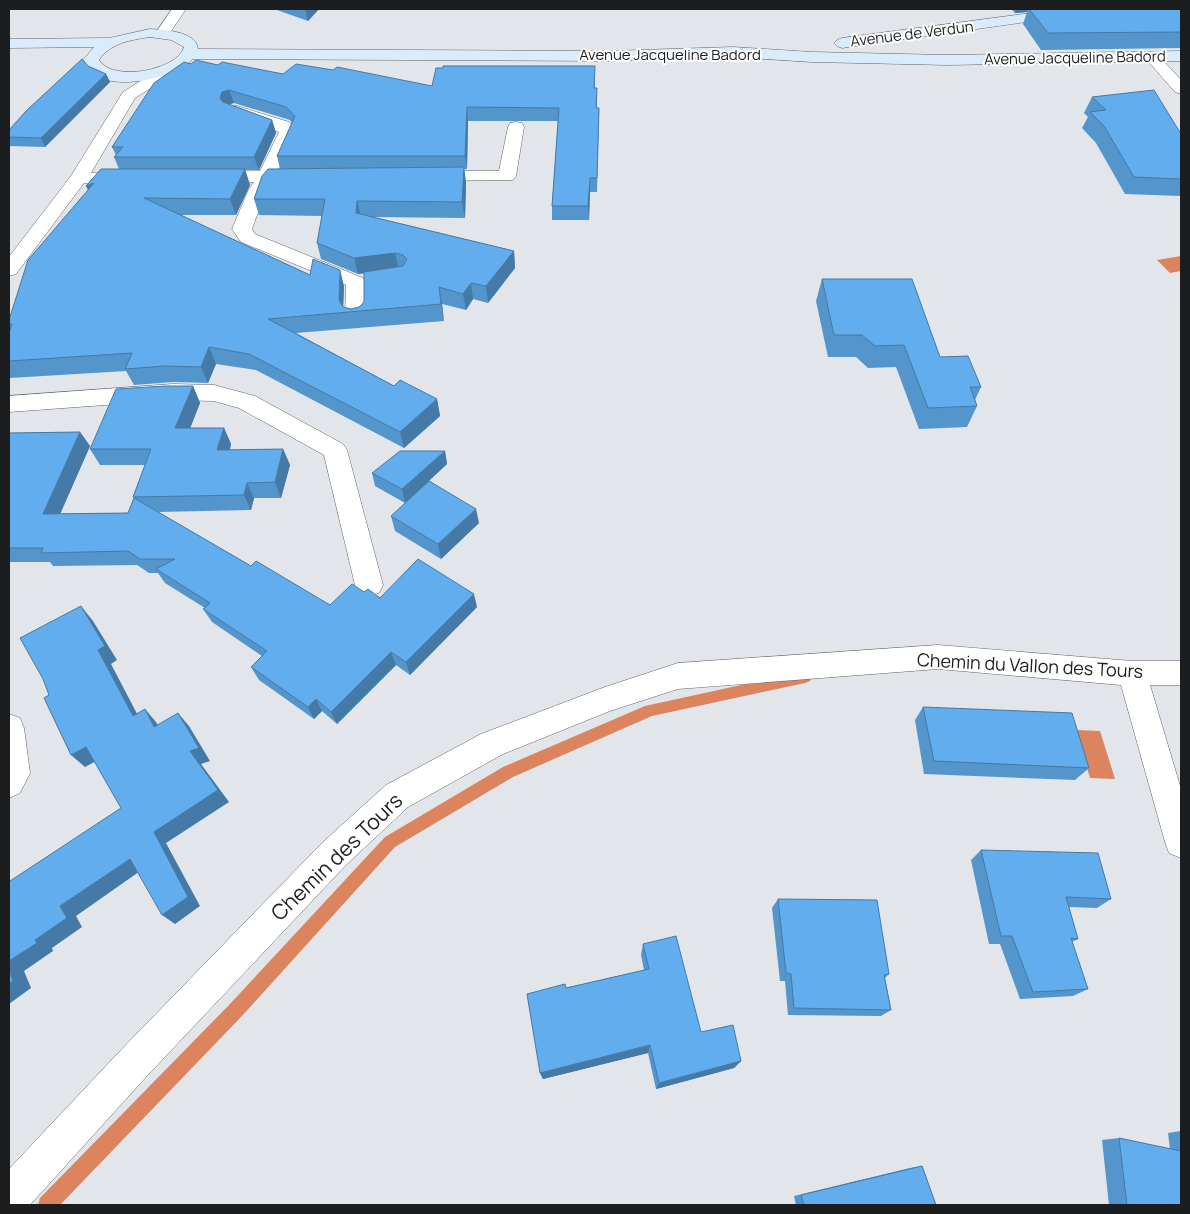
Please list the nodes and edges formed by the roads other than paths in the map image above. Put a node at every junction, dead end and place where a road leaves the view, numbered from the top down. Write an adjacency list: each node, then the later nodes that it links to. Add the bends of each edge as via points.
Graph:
1 (179, 9): 3 (street)
2 (1090, 9): 6 (street, Avenue de Verdun, via 883,39)
3 (162, 34): 4 (street, via 137,35); 7 (street, via 183,38 191,48)
4 (112, 42): 5 (street); 13 (street, via 102,47)
5 (9, 44)
6 (733, 52): 7 (street, Avenue Jacqueline Badord, via 609,56); 10 (street, Avenue Jacqueline Badord, via 937,60)
7 (189, 54): 14 (street, via 173,67)
8 (9, 56): 11 (street)
9 (1181, 56): 10 (street, Avenue Jacqueline Badord)
10 (1152, 57): 16 (street)
11 (53, 58)
12 (72, 59): 13 (street)
13 (91, 60): 15 (street, via 100,72)
14 (159, 72): 15 (street, via 144,76); 17 (street, via 152,81)
15 (117, 76): 17 (street, via 122,89)
16 (1181, 89)
17 (130, 94): 24 (street)
18 (234, 110): 20 (street, via 283,126 288,131)
19 (516, 127): 22 (street, via 507,176)
20 (267, 176): 21 (street); 23 (street); 27 (street, via 257,191 242,229 248,238 365,281)
21 (315, 176)
22 (411, 176)
23 (198, 177)
24 (79, 178): 25 (street); 26 (street)
25 (148, 178)
26 (9, 270)
27 (356, 317)
28 (9, 404): 29 (street, via 173,392 214,393 247,402 335,450)
29 (369, 585)
30 (818, 664): 31 (street, Chemin du Vallon des Tours, via 938,657); 36 (street, Chemin des Tours, via 678,676 605,700 492,744 397,796 334,854)
31 (1132, 672): 32 (street, Chemin du Vallon des Tours); 35 (street)
32 (1181, 673)
33 (9, 728): 34 (street, via 14,772)
34 (9, 783)
35 (1181, 842)
36 (9, 1198)

